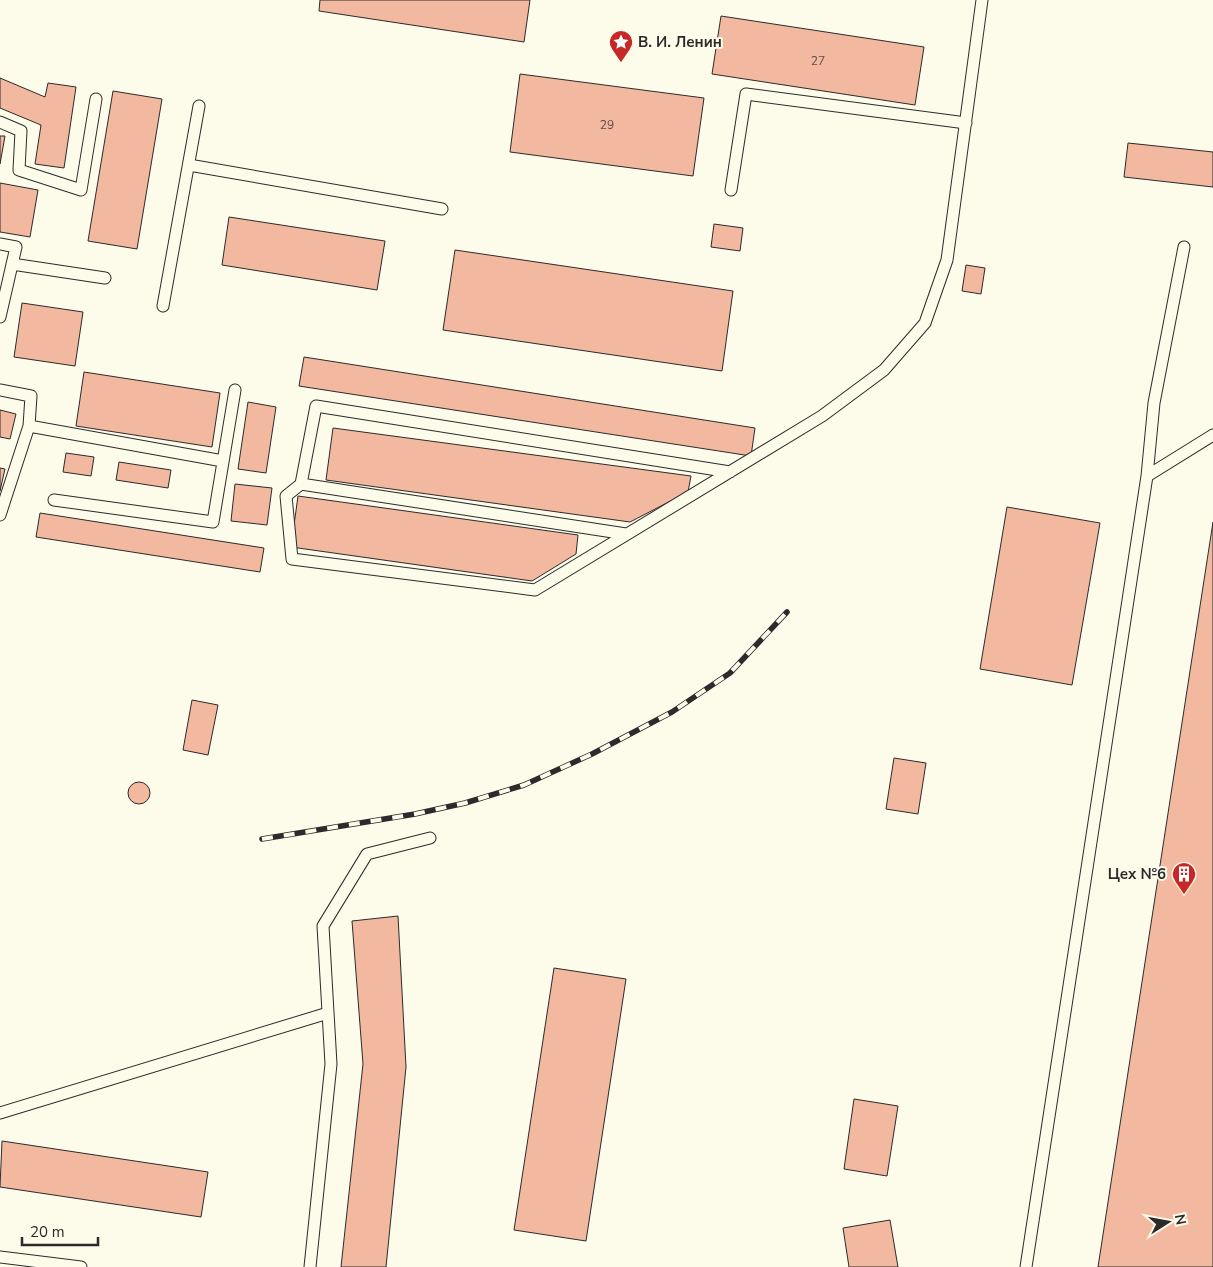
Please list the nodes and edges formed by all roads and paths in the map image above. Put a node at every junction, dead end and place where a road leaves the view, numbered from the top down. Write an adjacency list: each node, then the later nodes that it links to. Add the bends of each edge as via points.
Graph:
1 (982, 0): 5 (lane)
2 (96, 99): 4 (lane, via 81,190 19,170 21,131)
3 (199, 106): 6 (lane)
4 (0, 122)
5 (966, 123): 7 (lane, via 746,94); 20 (lane, via 948,260 925,323 884,370 822,416)
6 (189, 164): 8 (lane); 13 (lane)
7 (731, 190)
8 (442, 209)
9 (0, 244): 11 (lane, via 16,246)
10 (1184, 248): 21 (lane, via 1154,403)
11 (12, 264): 12 (lane); 14 (lane)
12 (105, 278)
13 (163, 306)
14 (0, 317)
15 (0, 390): 17 (lane, via 31,396)
16 (236, 390): 19 (lane)
17 (29, 426): 19 (lane); 24 (lane)
18 (1213, 434): 21 (lane)
19 (223, 462): 23 (lane, via 213,522)
20 (730, 472): 22 (lane, via 316,406); 25 (lane)
21 (1147, 476): 32 (lane)
22 (301, 484): 25 (lane); 25 (lane, via 286,496 292,559 535,590)
23 (54, 500)
24 (0, 515)
25 (626, 534)
26 (430, 838): 27 (lane, via 367,854 323,926)
27 (328, 1013): 28 (lane); 31 (lane, via 331,1064)
28 (0, 1113)
29 (0, 1257): 30 (lane)
30 (81, 1267)
31 (310, 1267)
32 (1026, 1267)

